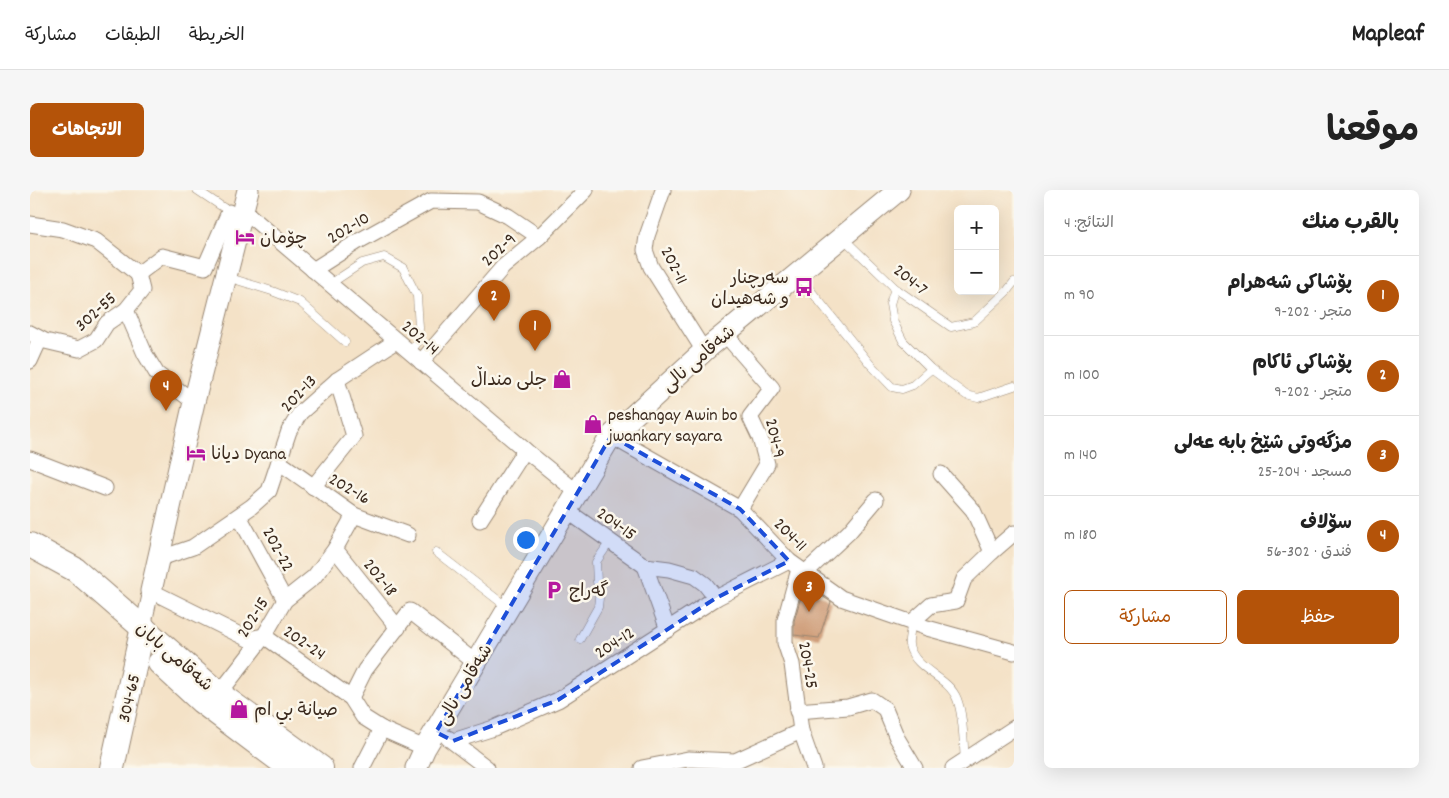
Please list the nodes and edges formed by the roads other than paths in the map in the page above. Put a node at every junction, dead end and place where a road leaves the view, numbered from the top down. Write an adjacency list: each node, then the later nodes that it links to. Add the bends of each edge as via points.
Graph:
1 (197, 190): 6 (lane)
2 (586, 190): 8 (street, 202-9)
3 (662, 190): 22 (street, 202-11, via 646,236 646,250 651,267)
4 (896, 191): 9 (main road, شەقامی نالی)
5 (431, 196): 8 (street, 202-10, via 478,202 508,216); 10 (street, 202-10)
6 (240, 208): 10 (street, 202-14); 11 (street, via 205,267 162,256); 13 (main road)
7 (30, 224): 11 (street, via 63,229 96,241)
8 (539, 237): 23 (street, 202-9, via 503,267)
9 (842, 237): 12 (main road, شەقامی نالی); 16 (lane, 204-7)
10 (313, 270): 15 (street, 202-14)
11 (138, 274): 17 (street, 302-55, via 142,290)
12 (798, 274): 18 (main road, شەقامی نالی); 25 (lane, via 892,387 913,385)
13 (226, 276): 21 (lane, via 300,302); 28 (main road)
14 (1014, 282): 16 (lane, 204-7, via 974,322 951,327)
15 (330, 284): 20 (street, 202-14); 23 (lane, via 362,263 384,257 404,268 417,296 419,328)
16 (895, 288): 25 (lane, via 890,304 892,321 903,341)
17 (126, 310): 19 (street, 302-55, via 107,323 96,340 79,349); 28 (street, via 157,374)
18 (725, 334): 22 (main road, شەقامی نالی); 38 (street, 204-9, via 772,388 750,417 760,438 766,464)
19 (35, 336): 24 (street)
20 (396, 341): 23 (street, 202-14); 26 (street, 202-13)
21 (345, 342)
22 (704, 351): 29 (main road, شەقامی نالی)
23 (415, 357): 30 (street, 202-14)
24 (30, 361)
25 (931, 369): 27 (lane, via 966,395 978,398)
26 (337, 380): 32 (street, 202-13, via 300,413 289,431); 34 (street, via 354,436)
27 (1014, 386)
28 (194, 402): 49 (main road)
29 (611, 436): 37 (main road, شەقامی نالی); 38 (street, 204-11)
30 (526, 450): 37 (street, 202-14); 41 (street)
31 (30, 459): 35 (street)
32 (279, 462): 34 (street, 202-16); 40 (street, 202-13, via 269,491)
33 (941, 474): 48 (street, via 973,510)
34 (313, 487): 39 (street, 202-16)
35 (105, 488)
36 (876, 500): 52 (street, via 849,532)
37 (572, 501): 44 (street, 204-15); 56 (main road, شەقامی نالی)
38 (740, 509): 52 (street, 204-11)
39 (354, 515): 43 (street, 202-16); 46 (street, 202-15)
40 (239, 516): 49 (street, 202-13, via 193,547); 55 (street, 202-22)
41 (480, 520)
42 (1014, 533): 48 (street)
43 (408, 535)
44 (611, 540): 51 (street, 204-15); 62 (lane, via 596,562 600,589 598,608)
45 (30, 545): 60 (main road, شەقامی بابان, via 76,570)
46 (334, 549): 55 (street, 202-15, via 314,577); 58 (street, 202-18)
47 (436, 552): 56 (lane)
48 (992, 552): 57 (street, via 964,579 956,601 931,605)
49 (158, 559): 53 (main road)
50 (30, 561): 60 (main road, via 70,582 119,622)
51 (645, 566): 54 (street, via 694,576); 59 (street)
52 (798, 568): 54 (street, 204-12); 57 (street, 204-11, via 841,598); 67 (street, 204-25, via 784,620)
53 (151, 591): 60 (street); 61 (street, 202-24, via 248,639)
54 (716, 598): 59 (street, 204-12)
55 (285, 600): 61 (street, 202-15)
56 (508, 608): 64 (main road, شەقامی نالی)
57 (912, 622): 63 (street, 204-11); 72 (lane, via 909,645 915,656 928,672 948,684 956,698)
58 (398, 628): 64 (street, via 410,611); 66 (street, via 365,670)
59 (668, 630): 71 (street, 204-12, via 558,700 494,728)
60 (142, 635): 65 (main road, شەقامی بابان); 74 (main road, 304-65); 75 (main road, via 201,701)
61 (264, 636): 65 (street, 202-15); 66 (street, 202-24)
62 (580, 638)
63 (1014, 652)
64 (476, 663): 71 (main road, شەقامی نالی)
65 (219, 694): 76 (main road, شەقامی بابان)
66 (352, 698): 69 (street, 202-24, via 363,717)
67 (797, 712): 70 (street, 204-25); 81 (street, via 848,707 872,700 885,709)
68 (1014, 728): 72 (street)
69 (382, 729): 71 (street, 202-24); 77 (street)
70 (801, 731): 73 (street, via 735,761 688,759); 80 (street, 204-25)
71 (438, 740): 78 (main road, شەقامی نالی); 79 (street, 202-24)
72 (959, 764)
73 (652, 767)
74 (112, 768)
75 (290, 768)
76 (321, 768)
77 (362, 768)
78 (416, 768)
79 (487, 768)
80 (814, 768)
81 (915, 768)

